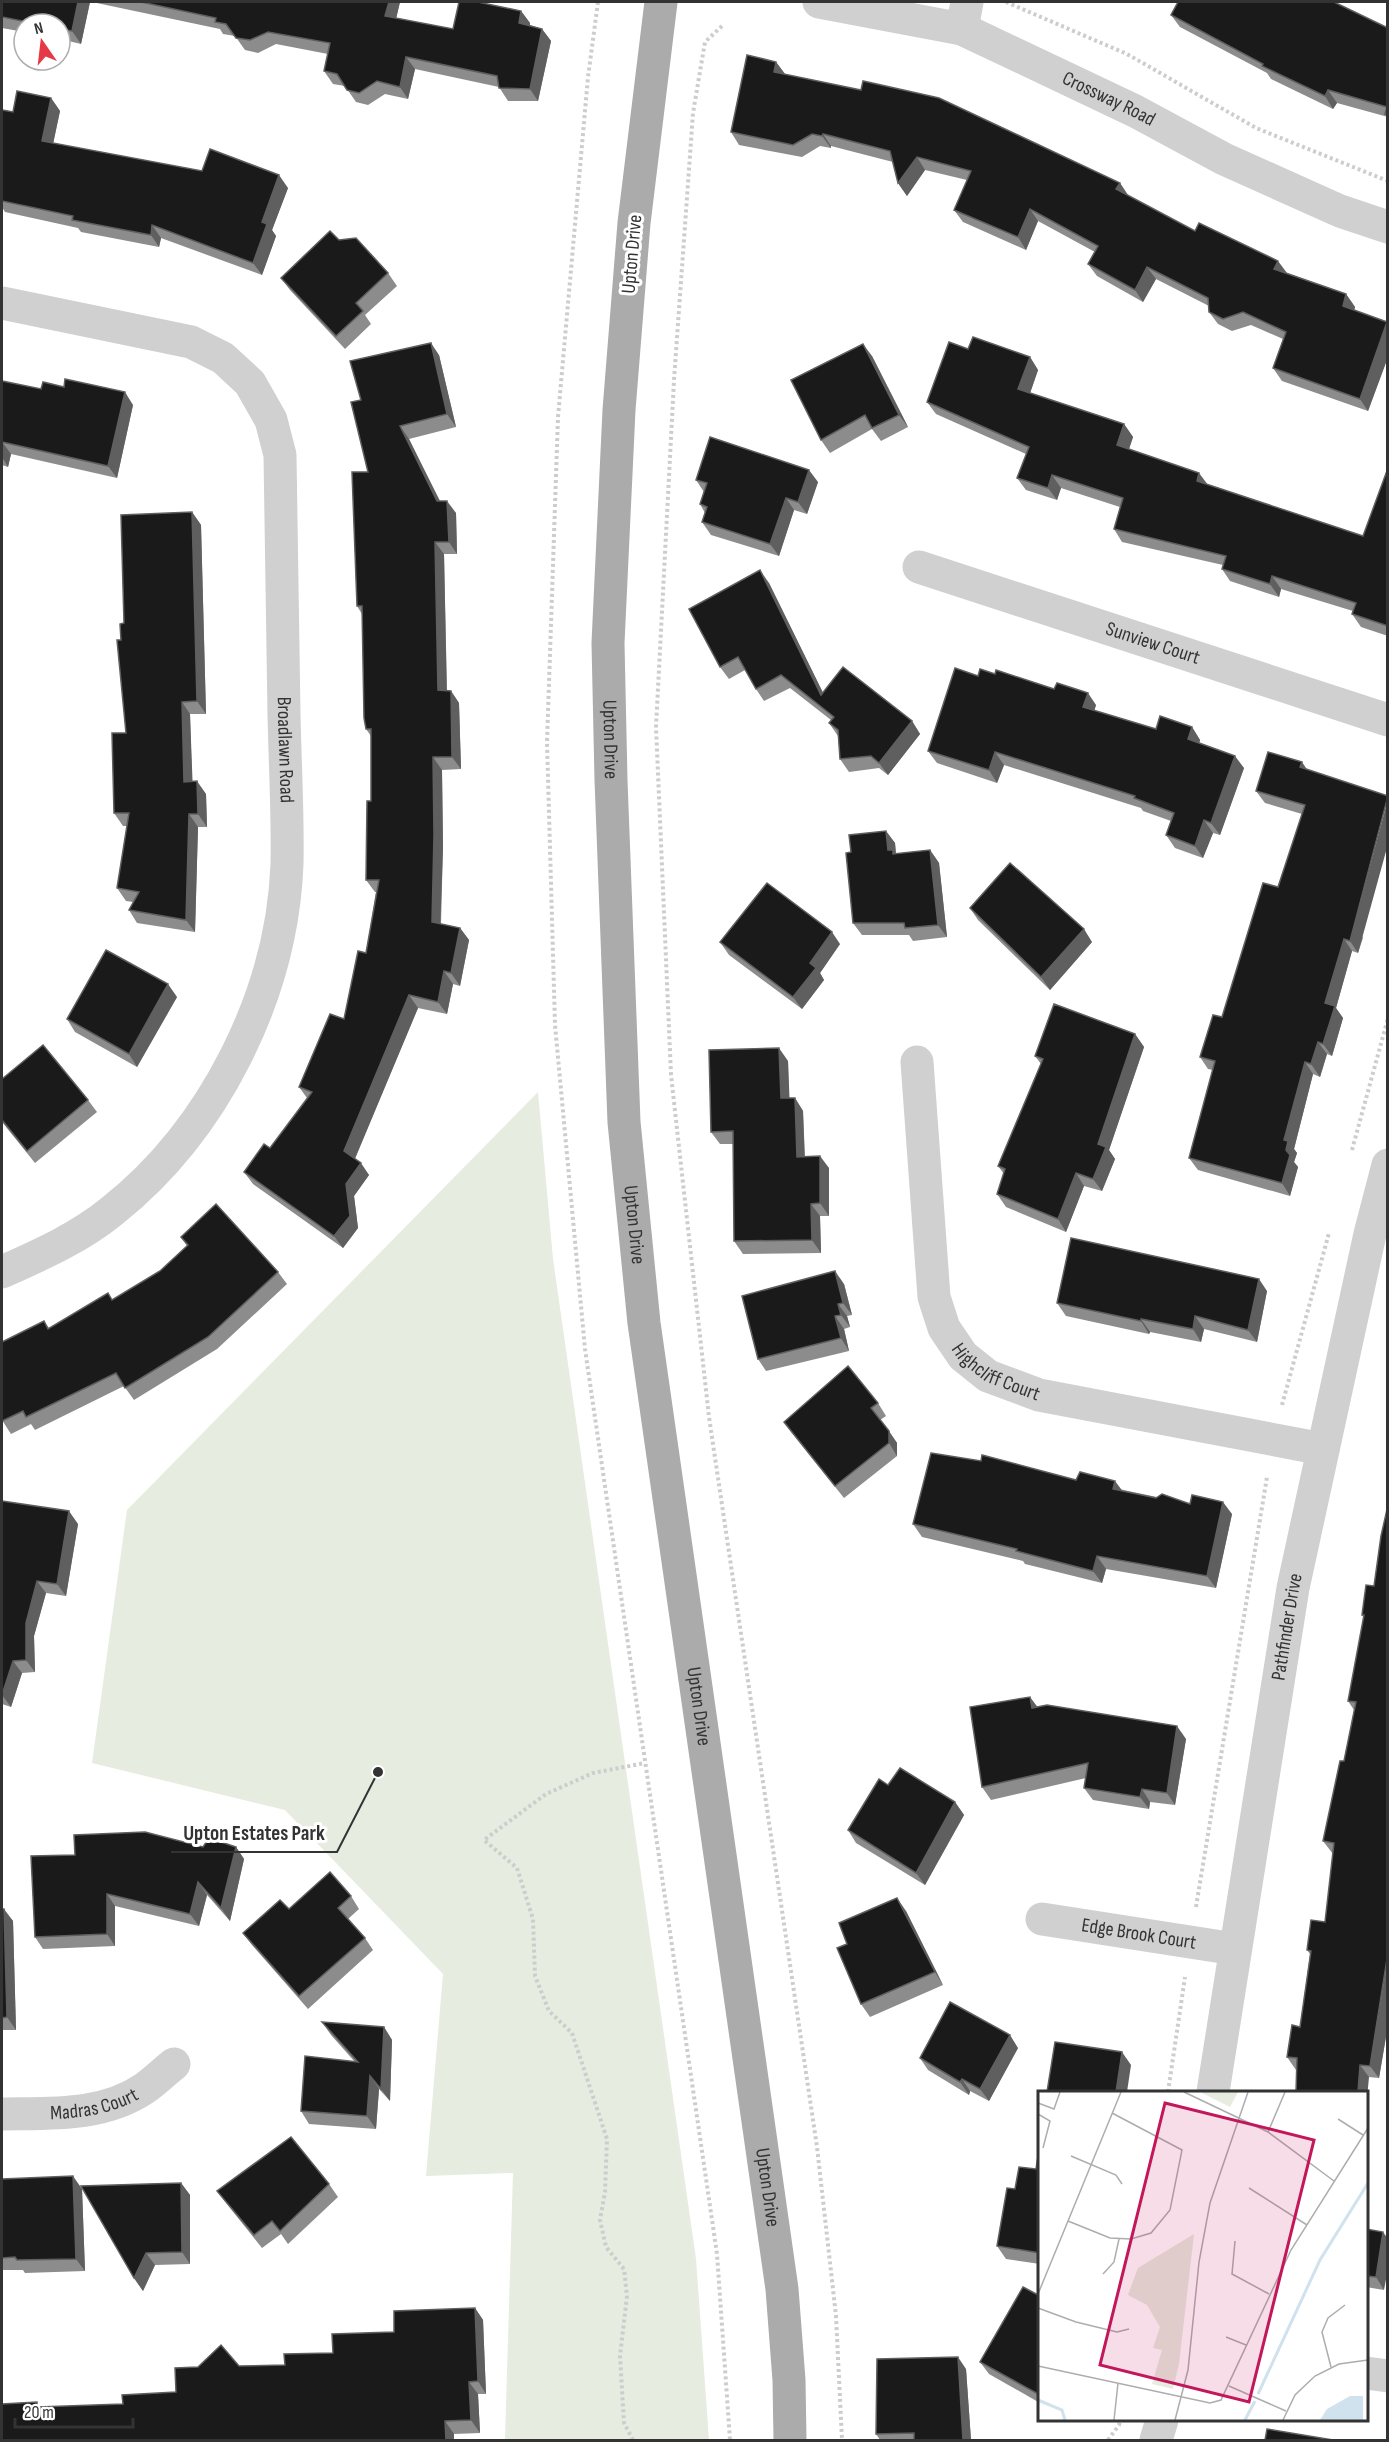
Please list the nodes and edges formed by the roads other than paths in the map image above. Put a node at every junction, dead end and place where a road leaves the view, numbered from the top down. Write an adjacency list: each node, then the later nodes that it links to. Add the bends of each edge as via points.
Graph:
1 (661, 2): 20 (main road, Upton Drive, via 630,270 608,643 624,1122 644,1323 782,2289)
2 (819, 2): 3 (street, Crossway Road)
3 (964, 15): 4 (street, Crossway Road, via 1224,159 1340,211)
4 (1388, 227)
5 (2, 303): 10 (street, Broadlawn Road, via 191,342 223,358 250,383 272,420 280,455 287,865 278,934 264,987 238,1050 198,1120 158,1169 111,1212 59,1246)
6 (919, 567): 7 (street, Sunview Court)
7 (1388, 720)
8 (917, 1062): 11 (street, Highcliff Court, via 934,1298 944,1328 963,1356 988,1376 1039,1395)
9 (1388, 1165): 11 (street, Pathfinder Drive)
10 (2, 1272)
11 (1323, 1449): 13 (street, Pathfinder Drive, via 1293,1588)
12 (1042, 1919): 13 (street, Edge Brook Court)
13 (1235, 1949): 15 (street, Pathfinder Drive)
14 (174, 2064): 16 (street, Madras Court, via 117,2103 80,2112)
15 (1213, 2091)
16 (2, 2114)
17 (1368, 2373): 18 (street)
18 (1388, 2376)
19 (1162, 2421): 21 (street)
20 (790, 2440)
21 (1156, 2440)

